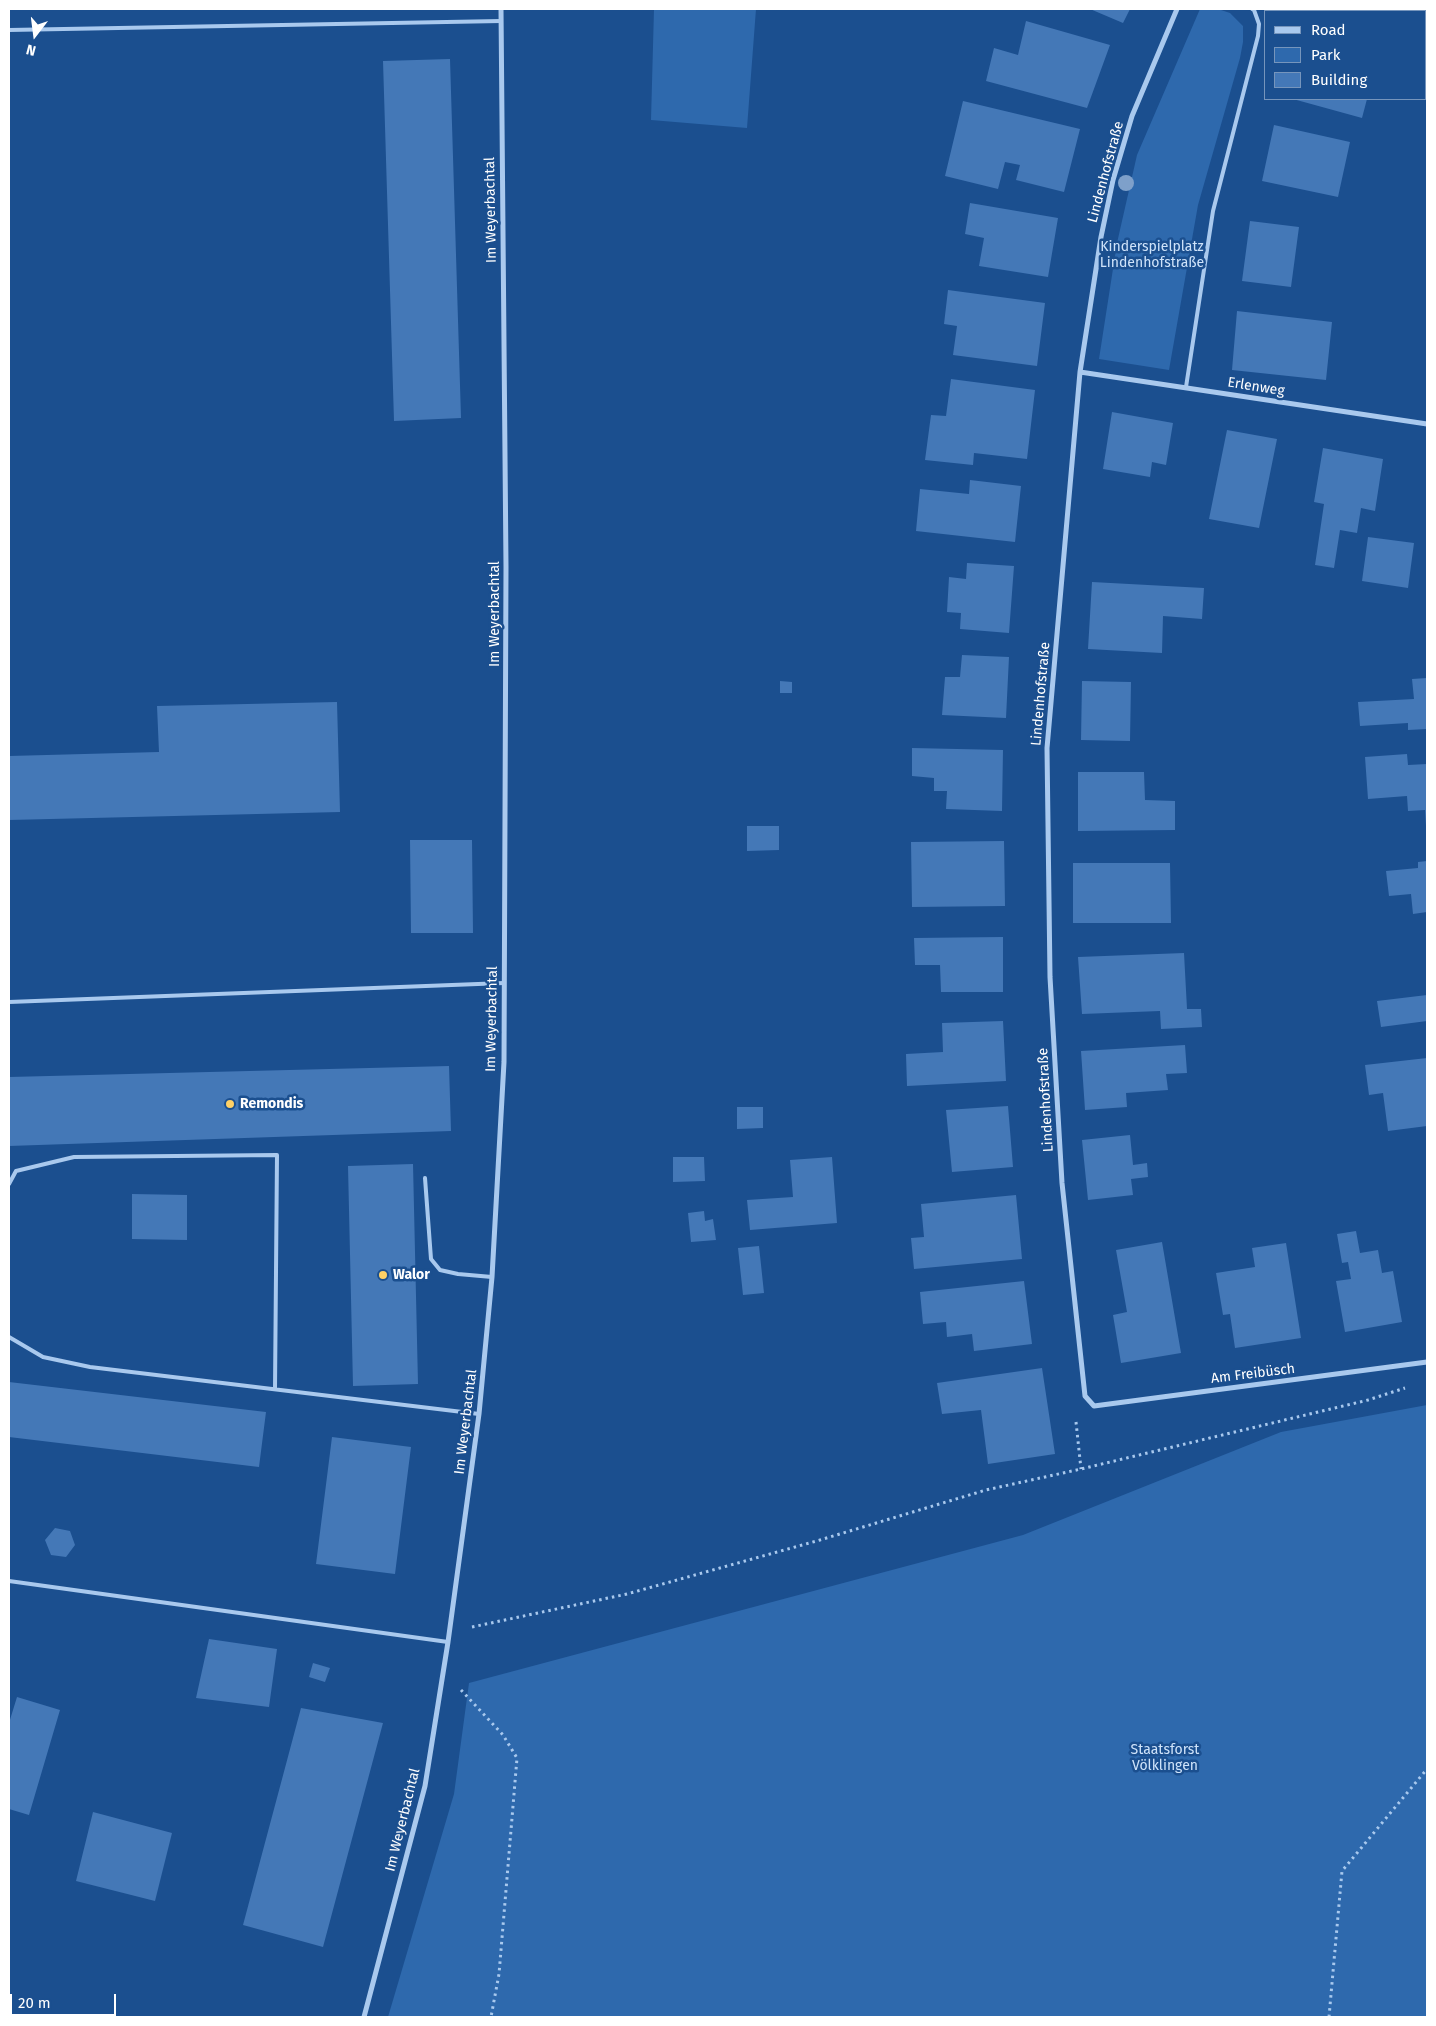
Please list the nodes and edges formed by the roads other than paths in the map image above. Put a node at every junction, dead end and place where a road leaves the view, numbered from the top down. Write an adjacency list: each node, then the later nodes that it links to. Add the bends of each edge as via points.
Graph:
1 (501, 9): 4 (street, Im Weyerbachtal)
2 (1177, 9): 6 (street, Lindenhofstraße, via 1132,116 1113,180)
3 (1252, 9): 7 (lane, via 1259,24 1258,36 1213,211)
4 (500, 21): 5 (lane); 9 (street, Im Weyerbachtal, via 506,567)
5 (9, 30)
6 (1080, 372): 7 (street, Erlenweg); 17 (street, Lindenhofstraße, via 1047,748 1050,977 1062,1183)
7 (1186, 388): 8 (street, Erlenweg)
8 (1427, 424)
9 (504, 983): 10 (lane); 13 (street, Im Weyerbachtal, via 504,1062)
10 (9, 1002)
11 (425, 1178): 13 (lane, via 431,1259 440,1270)
12 (9, 1184): 16 (lane, via 16,1171 74,1157 276,1154)
13 (492, 1277): 18 (street, Im Weyerbachtal)
14 (9, 1337): 16 (lane, via 43,1357)
15 (1427, 1362): 17 (street, Am Freibüsch, via 1094,1406)
16 (275, 1389): 18 (lane)
17 (1085, 1396)
18 (479, 1414): 20 (street, Im Weyerbachtal)
19 (9, 1581): 20 (lane)
20 (448, 1642): 21 (street, Im Weyerbachtal, via 425,1786)
21 (364, 2017)

